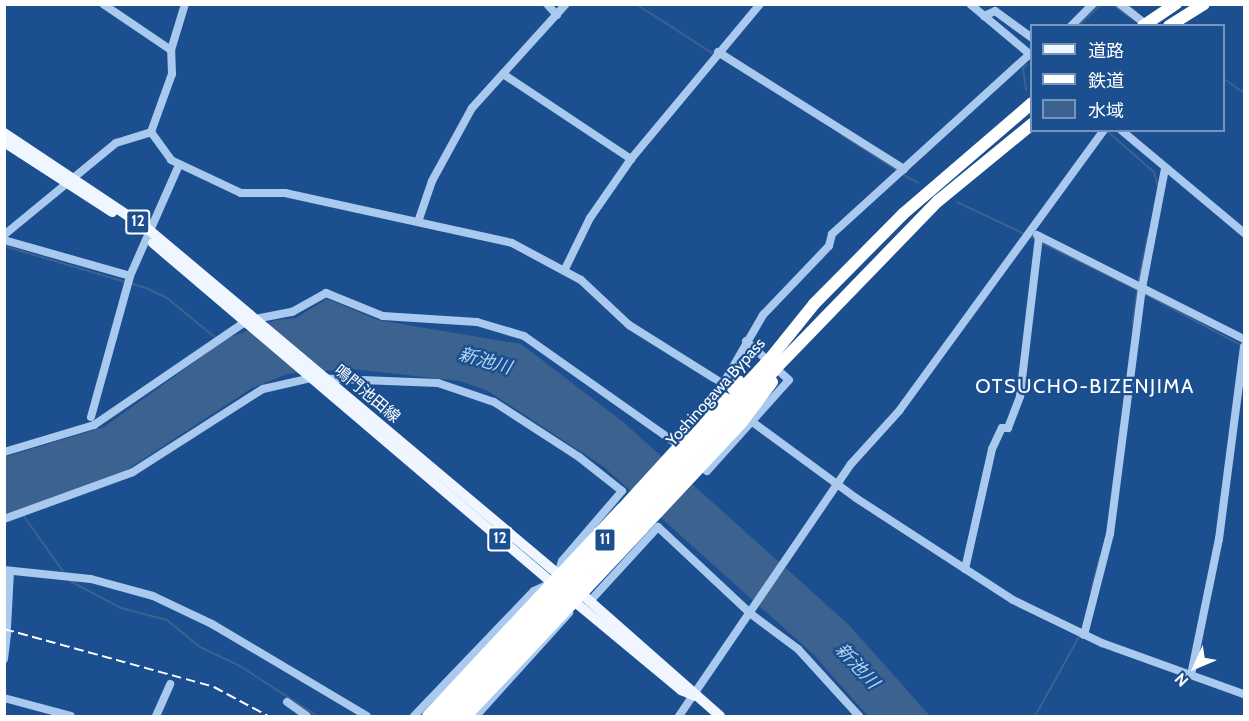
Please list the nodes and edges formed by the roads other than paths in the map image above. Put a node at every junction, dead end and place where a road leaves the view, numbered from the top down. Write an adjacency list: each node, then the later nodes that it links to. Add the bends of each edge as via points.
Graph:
1 (103, 4): 18 (street)
2 (185, 4): 18 (street)
3 (547, 4): 11 (street)
4 (566, 4): 11 (street)
5 (760, 4): 19 (street)
6 (970, 4): 12 (street)
7 (1093, 4): 13 (street)
8 (1120, 4): 14 (street)
9 (1176, 4): 15 (highway)
10 (1204, 4): 16 (highway)
11 (557, 15): 22 (street)
12 (984, 16): 17 (street, via 995,11); 20 (street)
13 (1073, 24)
14 (1143, 24)
15 (1146, 24)
16 (1172, 24)
17 (1030, 37)
18 (171, 50): 25 (street, via 172,74)
19 (718, 52): 30 (street); 33 (street)
20 (1030, 54)
21 (1030, 56): 33 (street)
22 (503, 74): 30 (street); 35 (street, via 472,108 432,181)
23 (1030, 105): 48 (highway, Yoshinogawa Bypass / 11, via 903,214 814,304)
24 (1030, 126): 48 (highway, Yoshinogawa Bypass / 11, via 938,201 798,345)
25 (151, 132): 31 (street, via 163,152); 34 (street, via 124,138)
26 (1103, 132): 38 (street)
27 (1123, 132): 32 (street)
28 (4, 133): 34 (main road, 鳴門池田線 / 12)
29 (4, 142): 34 (main road, 鳴門池田線 / 12)
30 (631, 159): 41 (street, via 590,218)
31 (179, 165): 35 (street, via 241,193 285,193); 36 (street)
32 (1165, 168): 37 (street); 43 (street)
33 (904, 169): 46 (street, via 832,234 829,246 778,296)
34 (71, 179): 36 (main road, 鳴門池田線 / 12); 39 (street)
35 (419, 219): 41 (street, via 500,238)
36 (147, 232): 42 (street); 44 (main road, 鳴門池田線 / 12)
37 (1245, 233)
38 (1035, 234): 43 (street); 54 (street); 56 (street, via 1020,396 1008,428 1002,428 992,449)
39 (4, 235)
40 (4, 240): 42 (street)
41 (565, 270): 50 (street, via 629,325)
42 (130, 276): 51 (street)
43 (1142, 288): 45 (street); 61 (street, via 1110,534)
44 (253, 323): 49 (main road, 鳴門池田線 / 12); 52 (street, via 292,312 326,293 383,316 477,322 524,336 580,379 673,438 707,471); 53 (street, via 94,425)
45 (1245, 339)
46 (746, 341): 50 (street); 52 (street, via 789,380)
47 (1245, 347): 63 (street, via 1219,538)
48 (773, 364): 58 (highway, bridge, via 622,508); 59 (highway, 11, bridge, via 742,422); 75 (highway, Yoshinogawa Bypass / 11, bridge); 76 (highway, Yoshinogawa Bypass / 11, bridge)
49 (316, 376): 55 (street, via 252,394 133,472); 58 (main road, 鳴門池田線 / 12); 58 (street, via 438,383 476,393 579,457 619,488 620,494 562,561)
50 (723, 384): 52 (street)
51 (91, 417)
52 (751, 424): 54 (street)
53 (4, 452)
54 (838, 485): 56 (street); 60 (street)
55 (4, 519)
56 (965, 569): 61 (street)
57 (7, 571): 62 (street); 72 (street, via 121,585 182,608)
58 (555, 579): 59 (main road, 鳴門池田線 / 12); 73 (street, via 534,591); 74 (highway)
59 (583, 599): 60 (street, via 658,527); 66 (main road, 鳴門池田線 / 12, via 681,690); 77 (highway, via 552,626); 78 (street)
60 (752, 613): 66 (street); 81 (street, via 798,649)
61 (1084, 635): 63 (street)
62 (4, 658)
63 (1191, 675): 65 (street)
64 (170, 684): 70 (street)
65 (1245, 694)
66 (696, 696): 79 (street); 80 (main road, 鳴門池田線 / 12)
67 (4, 698): 69 (street)
68 (287, 702): 71 (street)
69 (72, 717)
70 (156, 717)
71 (307, 717)
72 (367, 717)
73 (414, 717)
74 (428, 717)
75 (438, 717)
76 (453, 717)
77 (466, 717)
78 (476, 717)
79 (679, 717)
80 (720, 717)
81 (859, 717)

